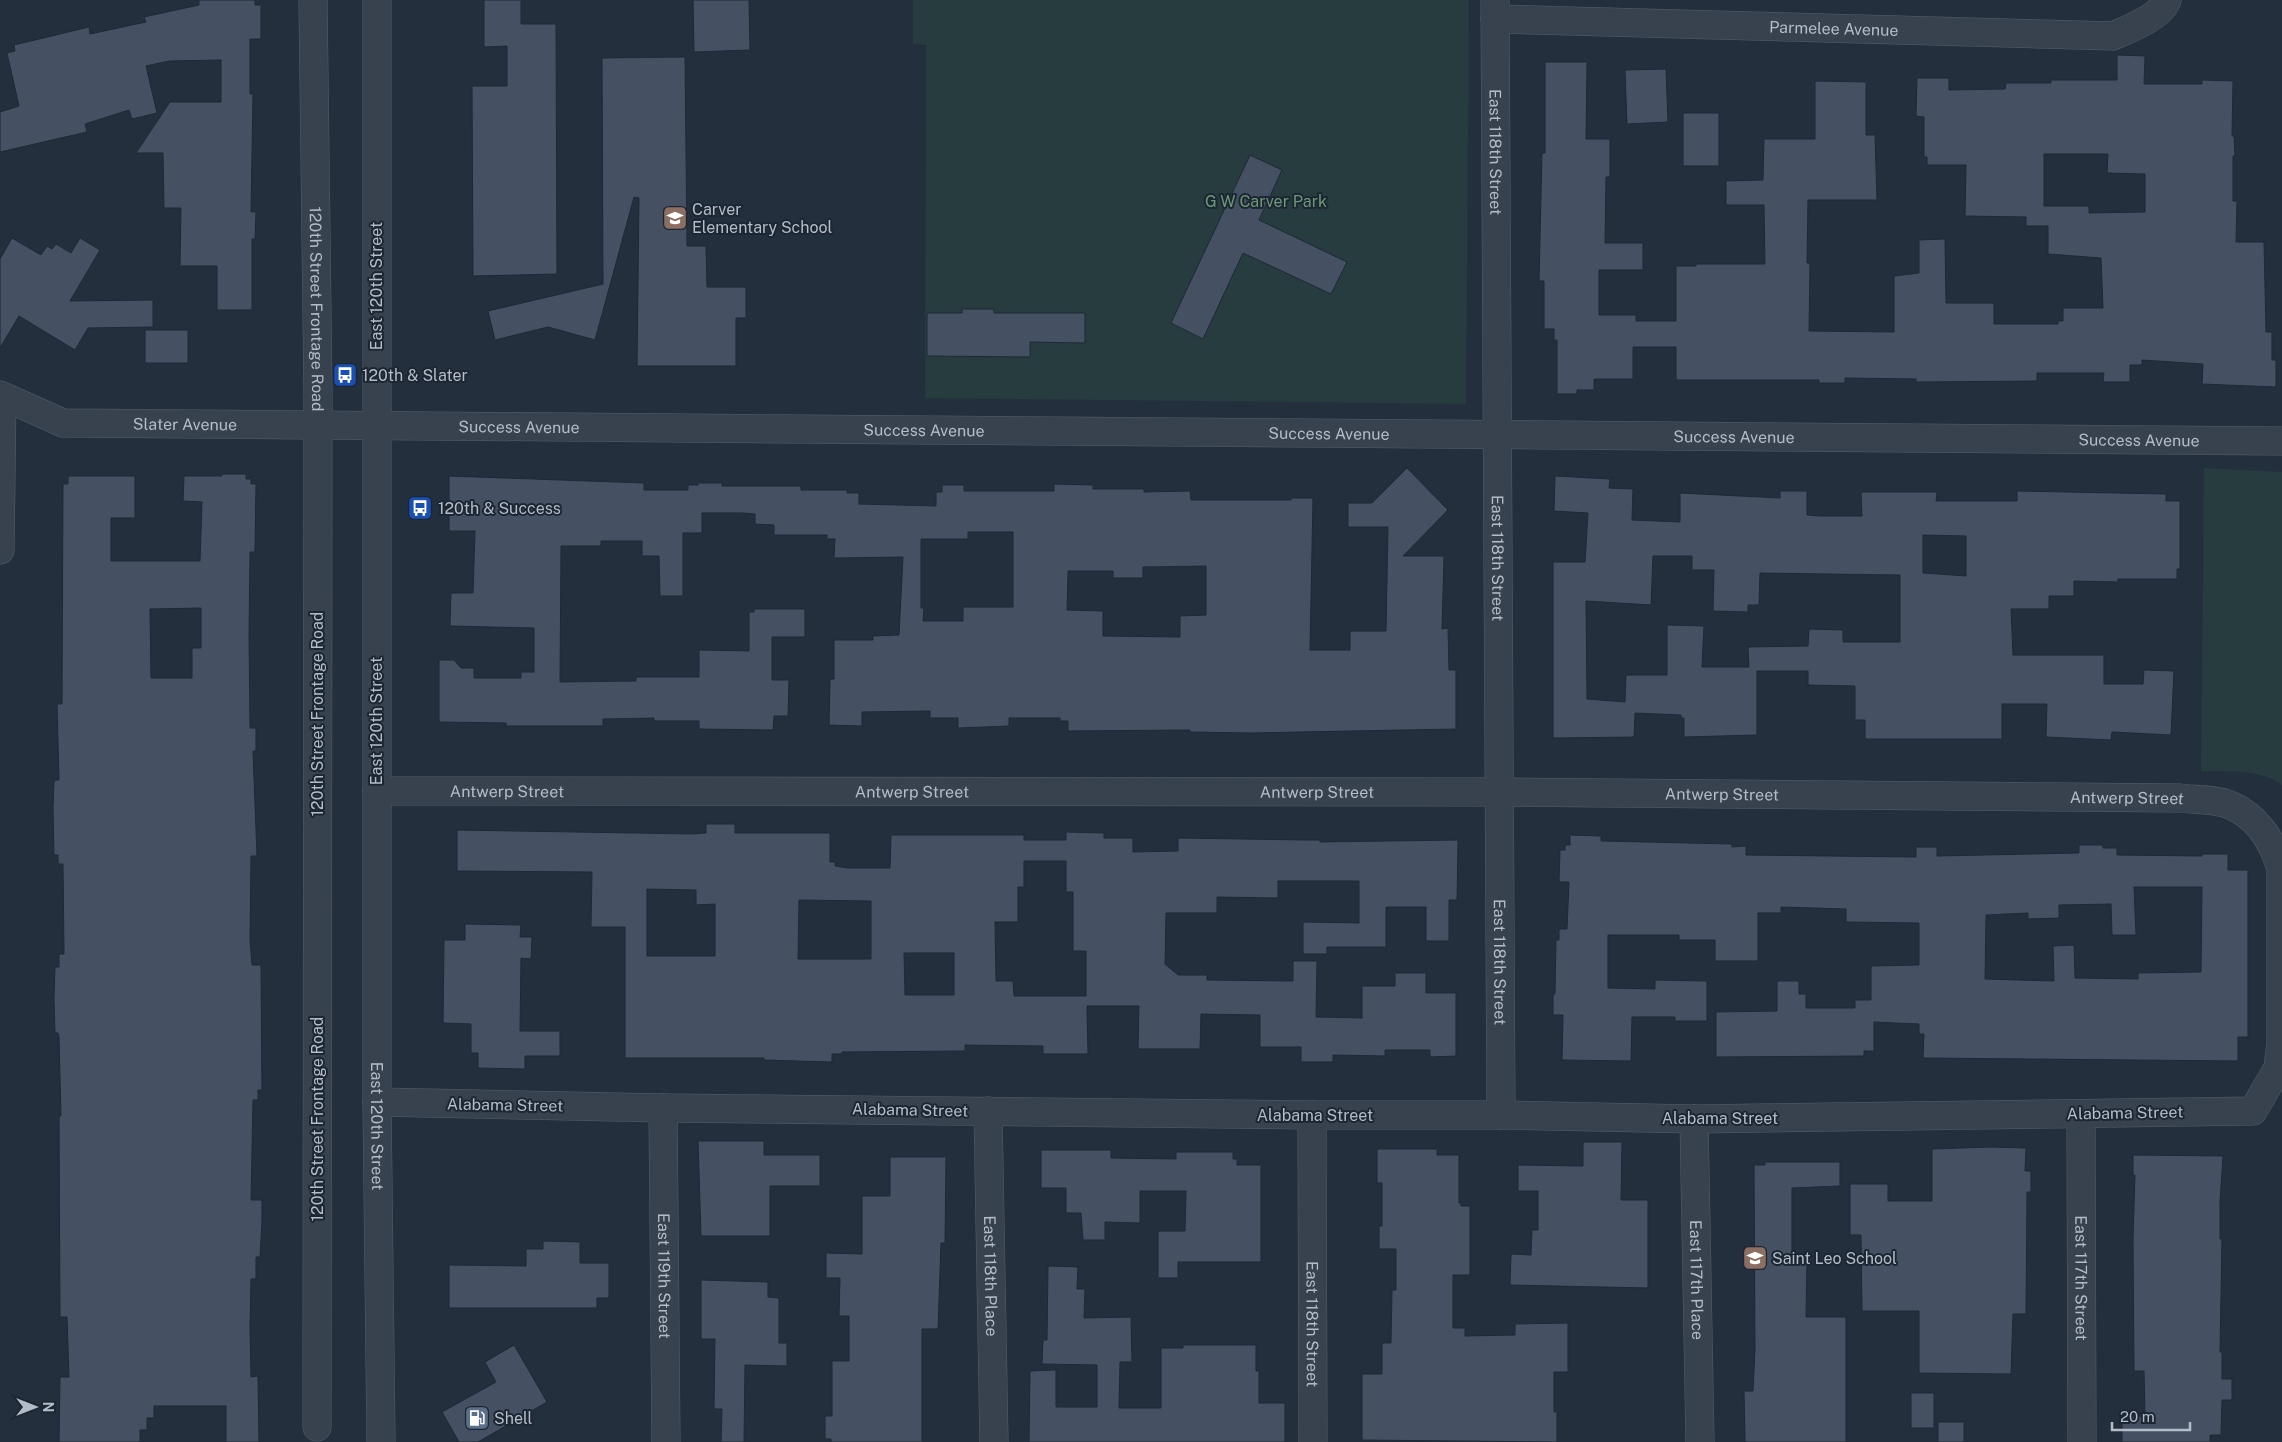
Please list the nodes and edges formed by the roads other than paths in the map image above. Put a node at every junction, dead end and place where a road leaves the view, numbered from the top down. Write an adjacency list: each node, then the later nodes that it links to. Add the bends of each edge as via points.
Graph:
1 (313, 0): 7 (street, 120th Street Frontage Road)
2 (377, 0): 6 (street, East 120th Street)
3 (2166, 3): 4 (street, Parmelee Avenue, via 2140,24 2113,36)
4 (1495, 9): 8 (street, East 118th Street)
5 (1, 396): 7 (street, Slater Avenue, via 63,423); 10 (street)
6 (377, 424): 7 (street, Slater Avenue); 8 (street, Success Avenue, via 779,431); 11 (street, East 120th Street)
7 (318, 427): 21 (street, 120th Street Frontage Road)
8 (1497, 434): 9 (street, Success Avenue); 12 (street, East 118th Street)
9 (2282, 441)
10 (0, 550)
11 (377, 791): 12 (street, Antwerp Street); 13 (street, East 120th Street)
12 (1498, 792): 16 (street, Antwerp Street, via 2180,798 2229,804 2253,820 2274,847 2280,869 2278,1068); 19 (street, East 118th Street)
13 (377, 1102): 14 (street, Alabama Street); 22 (street, East 120th Street)
14 (663, 1108): 15 (street, Alabama Street); 23 (street, East 119th Street)
15 (988, 1111): 18 (street, Alabama Street); 24 (street, East 118th Place)
16 (2253, 1111): 17 (street, Alabama Street)
17 (2081, 1114): 20 (street, Alabama Street); 27 (street, East 117th Street)
18 (1312, 1115): 19 (street, Alabama Street); 25 (street, East 118th Street)
19 (1501, 1115): 20 (street, Alabama Street)
20 (1694, 1119): 26 (street, East 117th Place)
21 (317, 1427)
22 (381, 1442)
23 (666, 1442)
24 (994, 1442)
25 (1314, 1442)
26 (1700, 1442)
27 (2082, 1442)

